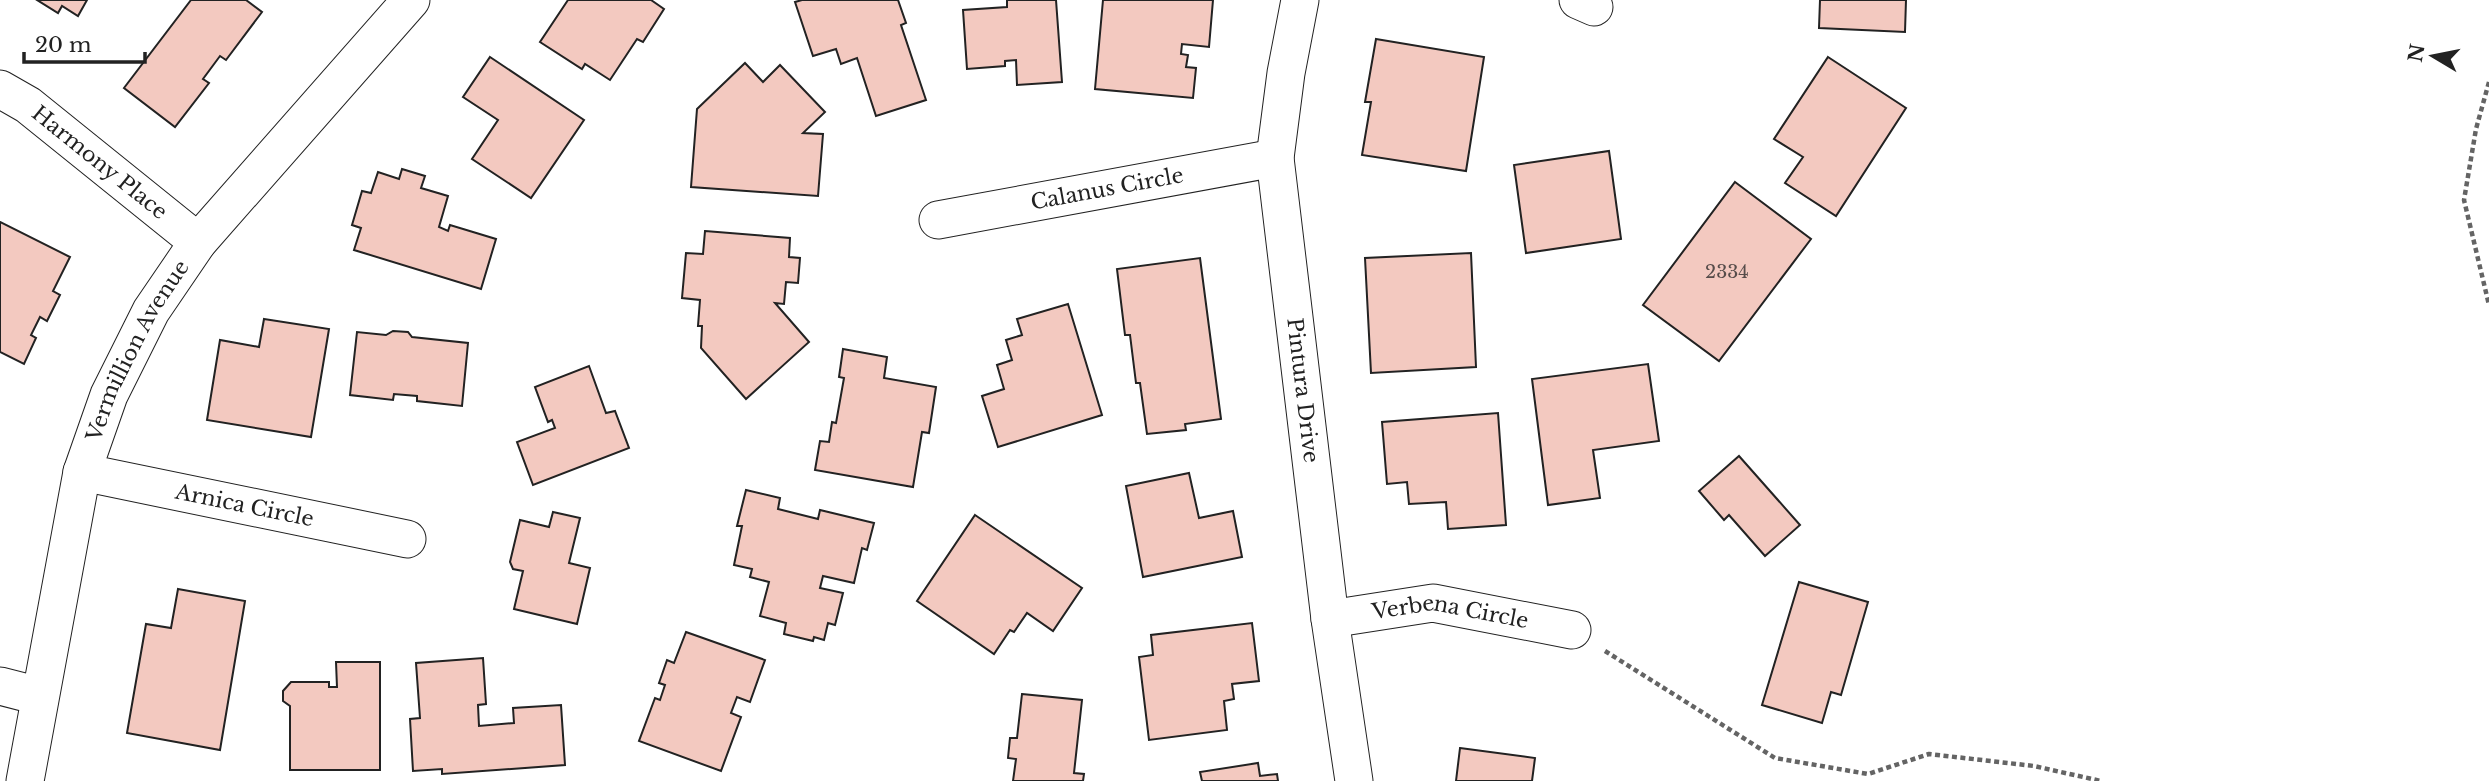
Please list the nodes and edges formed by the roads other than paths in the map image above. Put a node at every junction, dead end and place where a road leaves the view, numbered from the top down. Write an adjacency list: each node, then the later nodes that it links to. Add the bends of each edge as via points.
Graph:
1 (411, 0): 6 (street, Vermillion Avenue)
2 (1300, 0): 4 (street, Pintura Drive)
3 (0, 89): 6 (street, Harmony Place, via 28,105)
4 (1275, 158): 5 (street, Calanus Circle); 9 (street, Pintura Drive)
5 (938, 220)
6 (198, 242): 7 (street, Vermillion Avenue, via 151,311 109,395)
7 (82, 472): 8 (street, Arnica Circle); 12 (street, Vermillion Avenue)
8 (407, 540)
9 (1330, 619): 10 (street, Verbena Circle, via 1433,603); 14 (street, Pintura Drive)
10 (1572, 631)
11 (0, 687): 12 (street)
12 (39, 696): 13 (street, Vermillion Avenue)
13 (24, 781)
14 (1354, 781)

